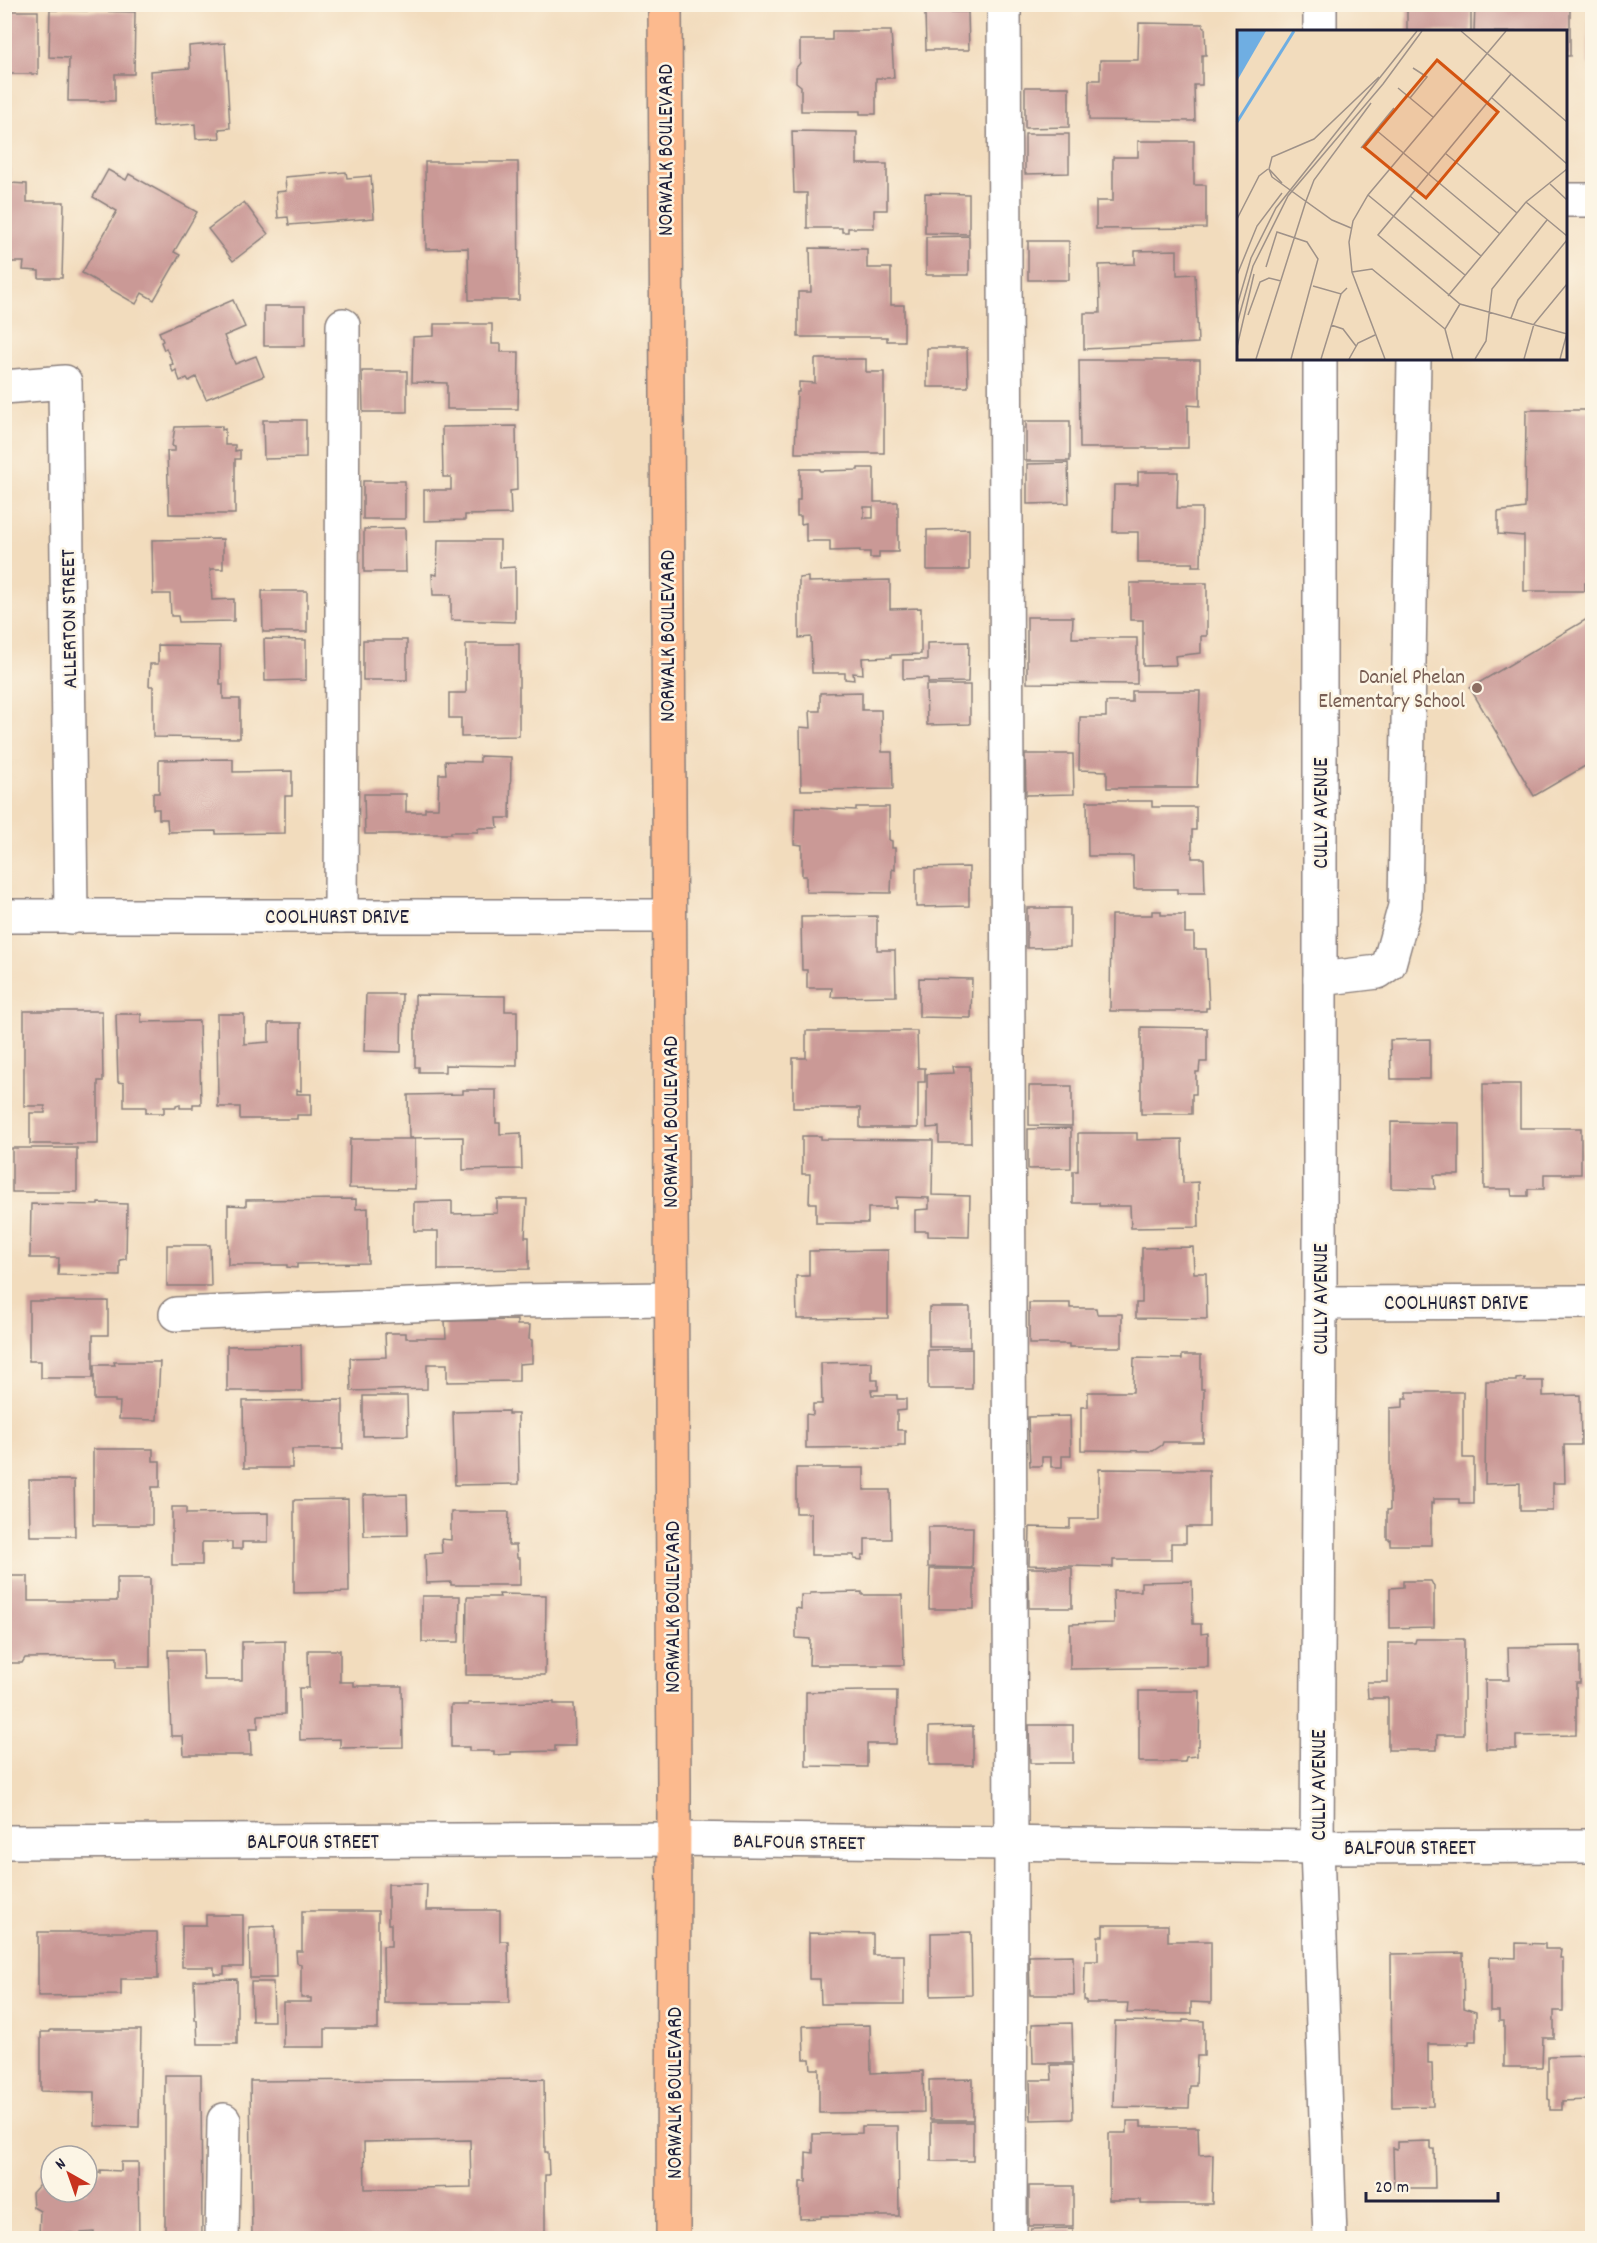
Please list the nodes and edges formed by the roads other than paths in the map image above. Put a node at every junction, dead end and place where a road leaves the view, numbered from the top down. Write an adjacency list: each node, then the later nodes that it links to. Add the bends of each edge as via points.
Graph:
1 (664, 4): 14 (main road, NORWALK BOULEVARD)
2 (1004, 4): 22 (street)
3 (1320, 4): 4 (street)
4 (1320, 30)
5 (1593, 200): 6 (street)
6 (1567, 201)
7 (343, 326): 13 (street)
8 (1320, 360): 15 (street, CULLY AVENUE)
9 (1414, 360): 15 (street, via 1405,906 1389,964 1378,972)
10 (4, 387): 12 (street, ALLERTON STREET, via 65,382)
11 (4, 916): 12 (street, COOLHURST DRIVE)
12 (71, 916): 13 (street, COOLHURST DRIVE)
13 (341, 916): 14 (street, COOLHURST DRIVE)
14 (669, 916): 16 (main road, NORWALK BOULEVARD)
15 (1320, 979): 18 (street, CULLY AVENUE)
16 (670, 1299): 19 (street); 20 (main road, NORWALK BOULEVARD)
17 (1593, 1302): 18 (street, COOLHURST DRIVE)
18 (1320, 1303): 24 (street, CULLY AVENUE)
19 (176, 1314)
20 (674, 1839): 21 (street, BALFOUR STREET); 22 (street, BALFOUR STREET); 27 (main road, NORWALK BOULEVARD)
21 (4, 1842)
22 (1011, 1843): 24 (street, BALFOUR STREET); 28 (street)
23 (1593, 1846): 24 (street, BALFOUR STREET)
24 (1317, 1847): 29 (street, CULLY AVENUE)
25 (224, 2120): 26 (street)
26 (222, 2238)
27 (674, 2238)
28 (1010, 2238)
29 (1330, 2238)

